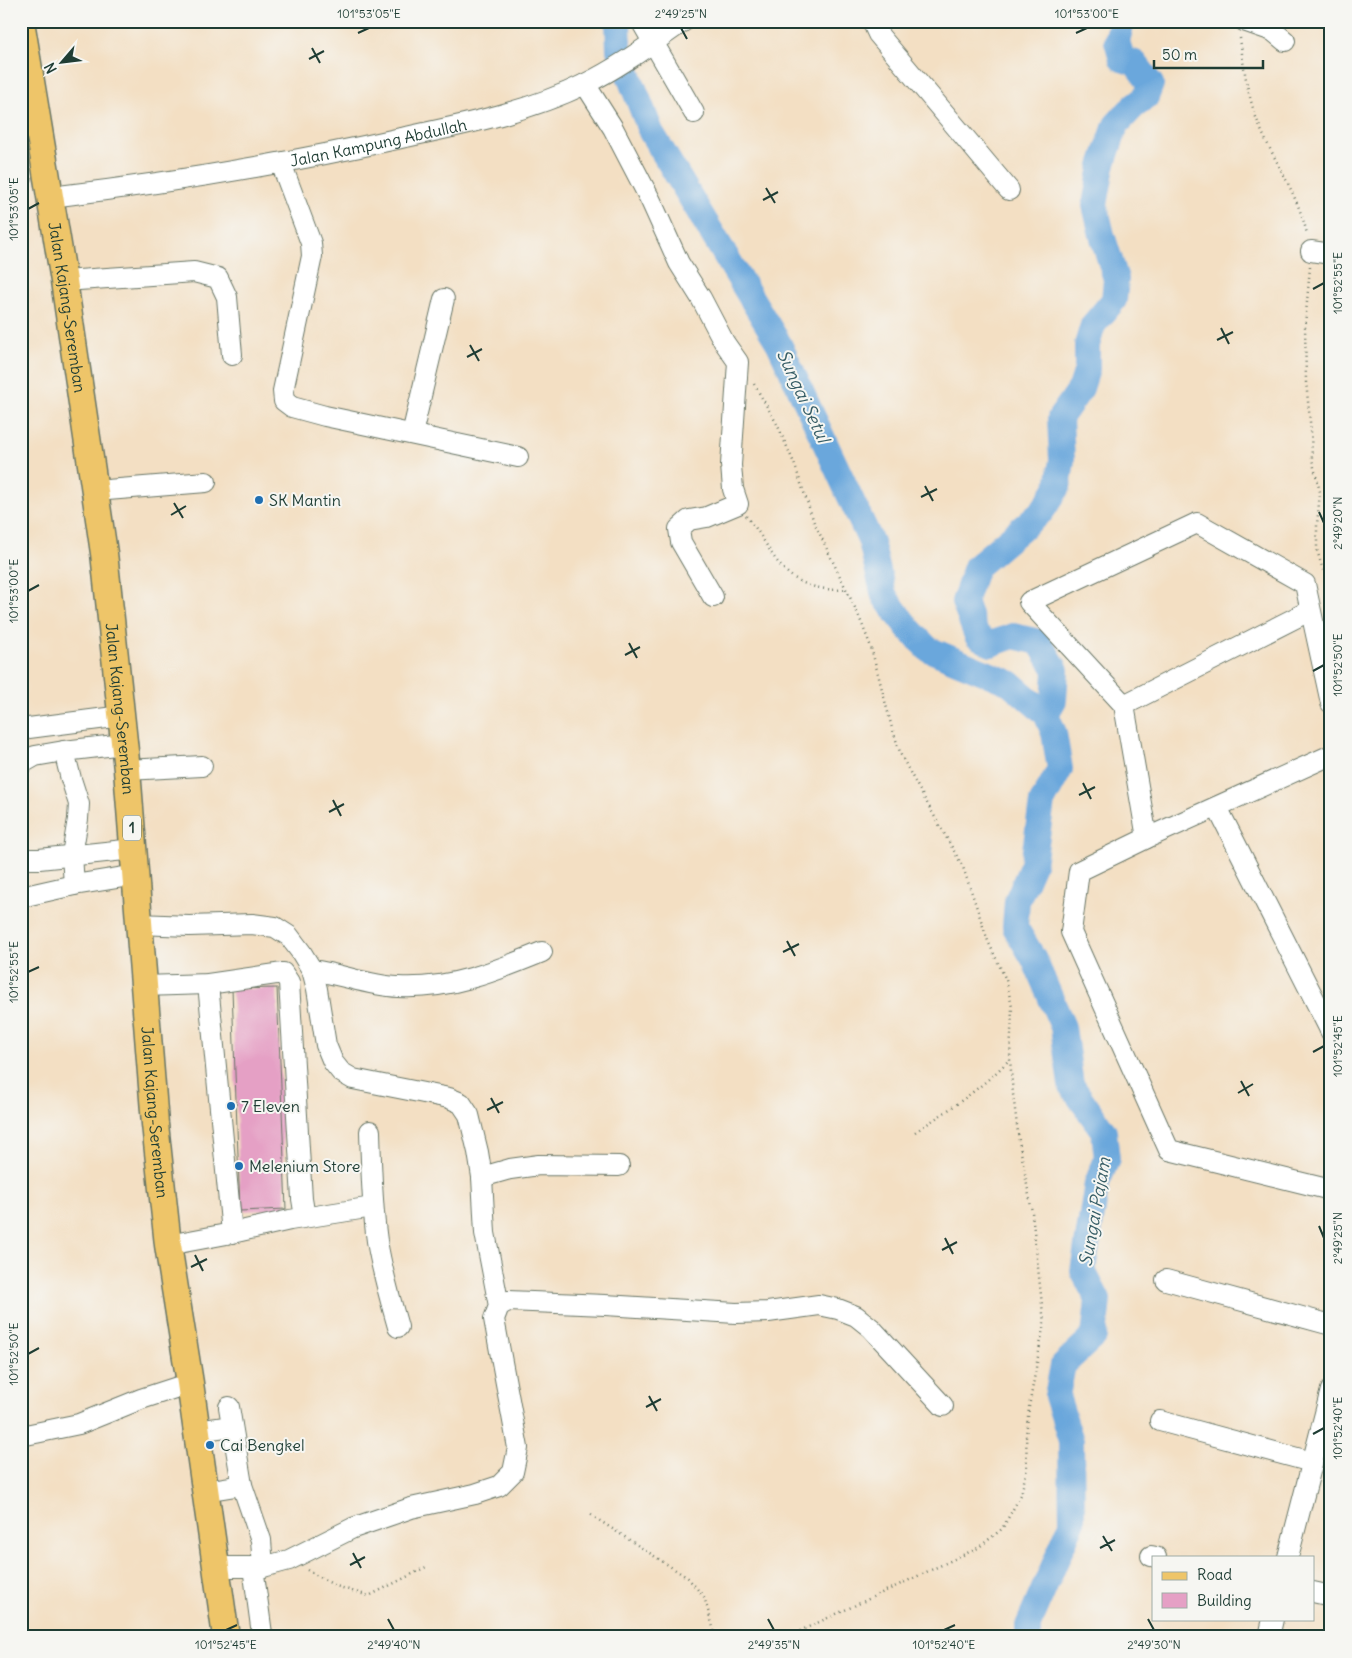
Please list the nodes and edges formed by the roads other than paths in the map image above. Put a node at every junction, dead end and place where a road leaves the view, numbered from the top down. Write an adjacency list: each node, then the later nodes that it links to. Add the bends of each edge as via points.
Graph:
1 (21, 21): 12 (main road, Jalan Kajang-Seremban / 1)
2 (641, 21): 7 (street)
3 (684, 21): 7 (street, Jalan Kampung Abdullah)
4 (872, 21): 11 (street, via 878,34)
5 (1242, 26): 6 (street, via 1273,31)
6 (1285, 41)
7 (652, 42): 8 (street, Jalan Kampung Abdullah); 9 (street)
8 (585, 84): 10 (street, Jalan Kampung Abdullah, via 523,108 452,127); 20 (street, via 613,128 679,263 738,362 731,465 738,504 707,517 689,520 679,529 681,542)
9 (694, 113)
10 (281, 164): 12 (street, Jalan Kampung Abdullah); 16 (street, via 312,256 283,391 284,401 292,407 325,416)
11 (1009, 190)
12 (51, 197): 13 (main road, Jalan Kajang-Seremban / 1)
13 (64, 282): 15 (street, via 194,272 218,278 226,297); 19 (main road, Jalan Kajang-Seremban / 1)
14 (444, 299): 16 (street)
15 (232, 355)
16 (412, 434): 17 (street)
17 (518, 456)
18 (206, 482): 19 (street)
19 (95, 491): 24 (main road, Jalan Kajang-Seremban / 1)
20 (713, 597)
21 (1305, 613): 23 (street)
22 (1331, 703): 23 (street, via 1305,584 1197,523 1029,602)
23 (1124, 705): 33 (street)
24 (122, 716): 25 (street); 26 (main road, Jalan Kajang-Seremban / 1)
25 (21, 729)
26 (124, 744): 27 (street); 31 (main road, Jalan Kajang-Seremban / 1)
27 (64, 751): 29 (street, via 35,756); 35 (street, via 79,804)
28 (1331, 756): 32 (street)
29 (21, 764)
30 (202, 766): 31 (street)
31 (127, 770): 34 (main road, Jalan Kajang-Seremban / 1)
32 (1217, 807): 33 (street); 45 (street)
33 (1147, 838): 49 (street, via 1079,871 1071,932 1169,1150)
34 (134, 849): 35 (street); 37 (main road, Jalan Kajang-Seremban / 1)
35 (72, 856): 36 (street); 38 (street)
36 (21, 859)
37 (136, 875): 38 (street); 40 (main road, Jalan Kajang-Seremban / 1)
38 (74, 885): 39 (street)
39 (21, 897)
40 (139, 924): 42 (street, via 275,927 289,936); 44 (main road, Jalan Kajang-Seremban / 1)
41 (542, 952): 42 (street, via 493,972 429,986 398,987)
42 (312, 970): 48 (street, via 326,1045 341,1072 353,1079 461,1103 469,1115)
43 (208, 984): 44 (street); 51 (street, via 283,974 289,982); 52 (street)
44 (143, 986): 53 (main road, Jalan Kajang-Seremban / 1)
45 (1331, 1032)
46 (370, 1130): 50 (street)
47 (619, 1166): 48 (street, via 539,1165)
48 (482, 1177): 55 (street, via 485,1232)
49 (1331, 1190)
50 (373, 1207): 51 (street); 57 (street, via 386,1288)
51 (305, 1217): 52 (street)
52 (232, 1233): 53 (street)
53 (168, 1245): 58 (main road, Jalan Kajang-Seremban / 1)
54 (1166, 1280): 56 (street)
55 (499, 1306): 60 (street, via 508,1301 736,1313 819,1305 829,1307 856,1316 871,1328); 69 (street, via 494,1319 518,1448 513,1472 499,1486 411,1508 353,1528 289,1560)
56 (1331, 1325)
57 (398, 1327)
58 (190, 1383): 62 (main road, Jalan Kajang-Seremban / 1); 63 (street, via 80,1424)
59 (1331, 1390): 64 (street)
60 (943, 1406)
61 (1160, 1421): 64 (street)
62 (197, 1431): 65 (street, via 231,1416); 66 (main road, Jalan Kajang-Seremban / 1)
63 (21, 1436)
64 (1312, 1462): 67 (street)
65 (242, 1486): 66 (street); 69 (street, via 261,1540)
66 (205, 1491): 68 (main road, Jalan Kajang-Seremban / 1)
67 (1288, 1556)
68 (216, 1567): 69 (street); 74 (main road, Jalan Kajang-Seremban / 1)
69 (258, 1567): 73 (street)
70 (1314, 1592): 71 (street)
71 (1331, 1596)
72 (1273, 1620): 75 (street)
73 (262, 1634)
74 (226, 1637)
75 (1269, 1637)

